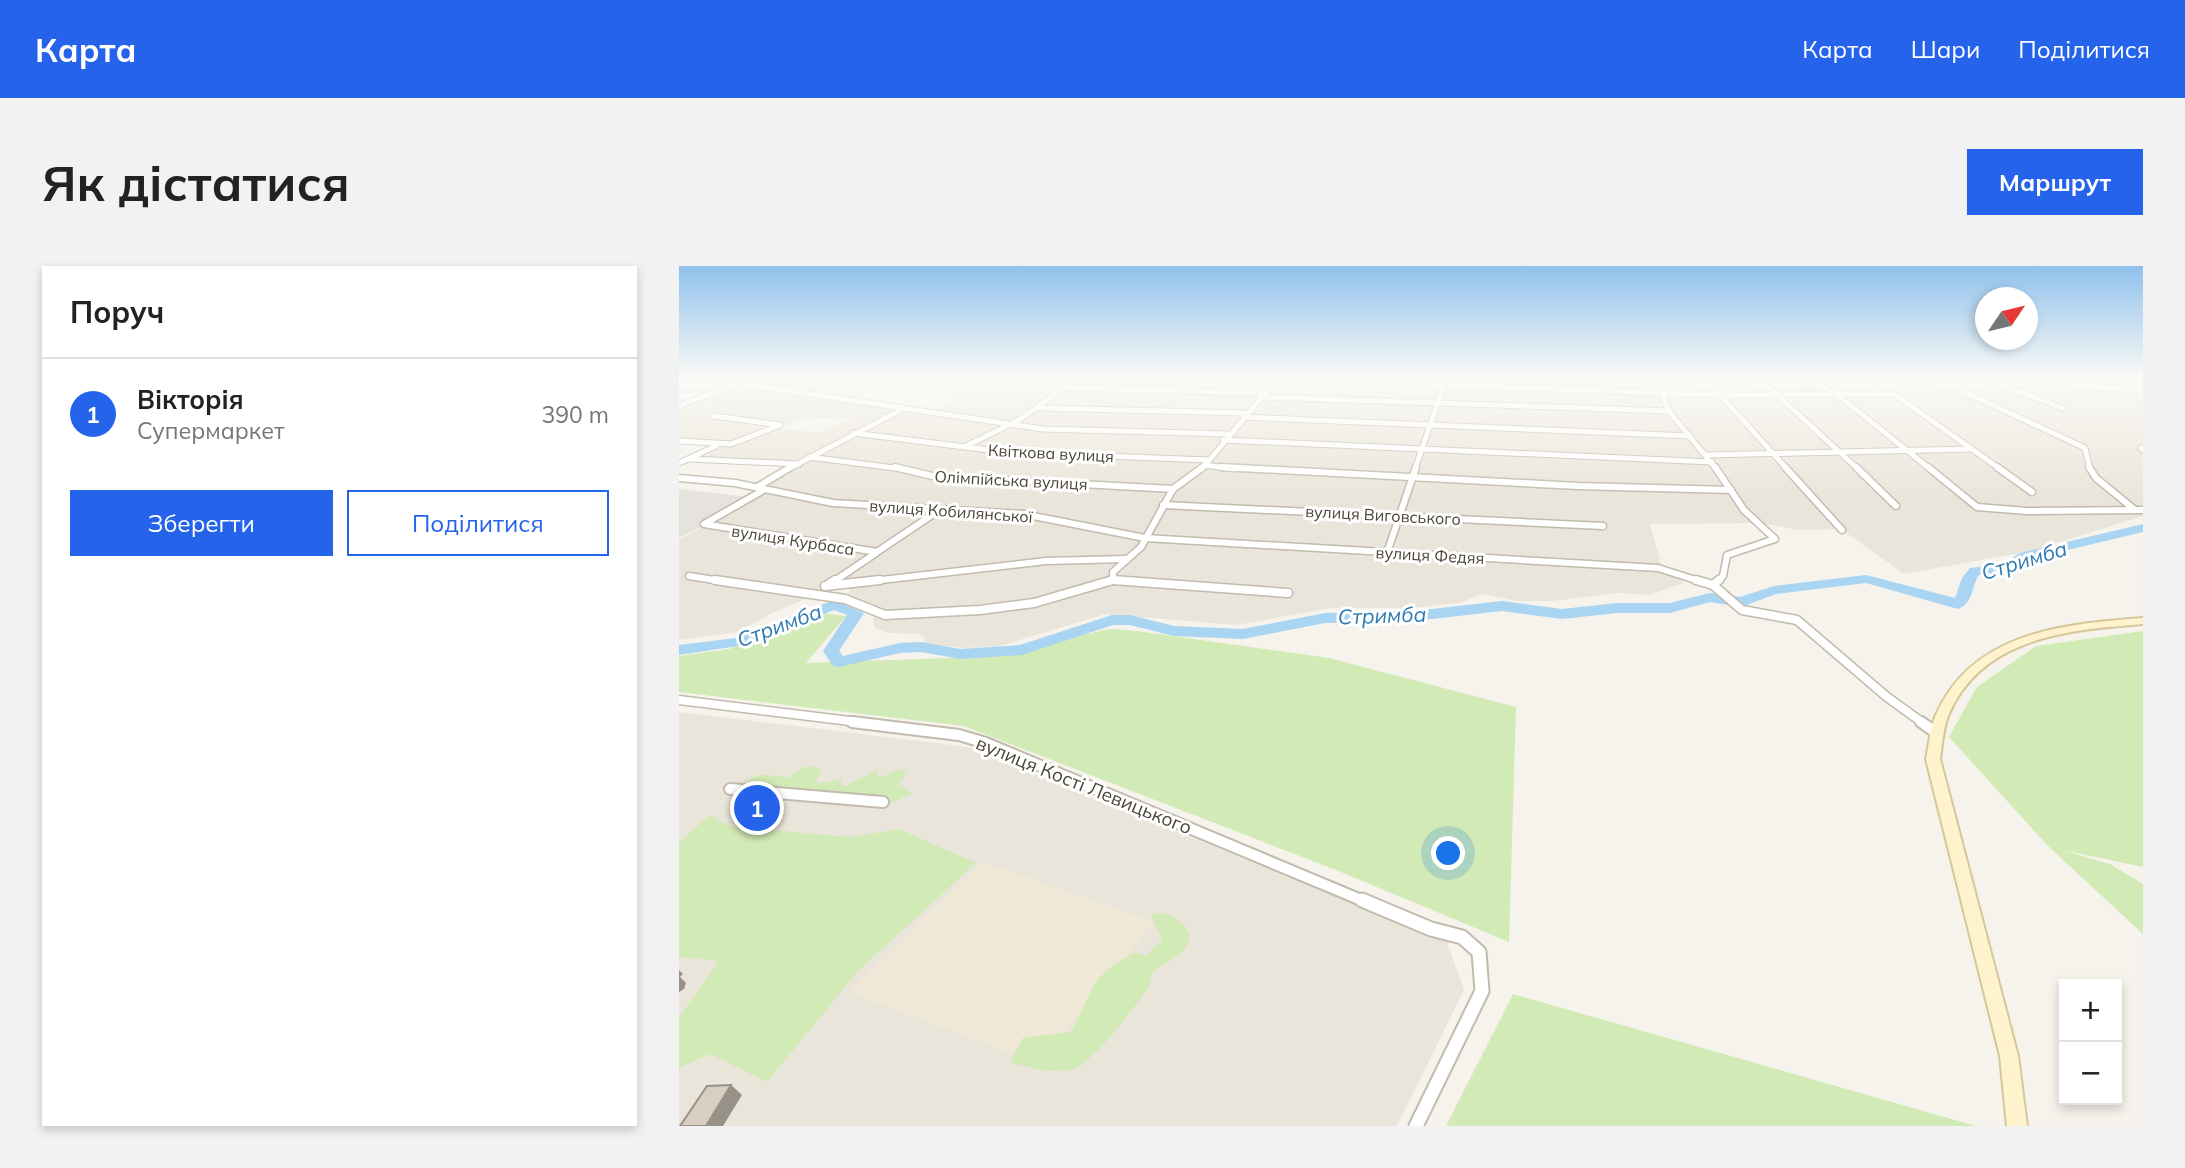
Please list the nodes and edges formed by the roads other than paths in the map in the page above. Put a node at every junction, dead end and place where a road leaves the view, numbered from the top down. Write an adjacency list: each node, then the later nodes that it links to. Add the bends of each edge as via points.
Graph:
1 (737, 419): 21 (street, via 780,425 737,444)
2 (883, 419): 16 (street)
3 (971, 419): 14 (street)
4 (1017, 419): 14 (street)
5 (1241, 419): 17 (street)
6 (1321, 419): 15 (street)
7 (1431, 419): 15 (street)
8 (1676, 419): 18 (street)
9 (1742, 419): 27 (street)
10 (1806, 419): 26 (street)
11 (1866, 419): 25 (street)
12 (1930, 419): 23 (street)
13 (2025, 419): 43 (street, via 2085,448 2096,478)
14 (1008, 424): 17 (street); 22 (street)
15 (1429, 425): 18 (street); 24 (street)
16 (853, 433): 22 (street, Квіткова вулиця); 29 (street)
17 (1228, 434): 19 (street)
18 (1690, 436): 28 (street)
19 (1223, 440): 24 (street); 31 (street)
20 (679, 441): 21 (street)
21 (716, 446): 30 (street)
22 (962, 448): 31 (street, Квіткова вулиця)
23 (1972, 449): 25 (street); 40 (street)
24 (1421, 451): 32 (street); 35 (street)
25 (1906, 451): 26 (street); 43 (street, via 1977,507)
26 (1842, 452): 27 (street); 42 (street)
27 (1772, 453): 28 (street); 47 (street)
28 (1707, 455): 32 (street)
29 (809, 457): 34 (street); 38 (street, Олімпійська вулиця, via 932,476)
30 (689, 459): 33 (street); 34 (street)
31 (1206, 462): 35 (street, Квіткова вулиця, via 1242,470); 38 (street)
32 (1712, 462): 39 (street)
33 (679, 463)
34 (799, 464): 37 (street)
35 (1412, 477): 39 (street, Квіткова вулиця); 45 (street)
36 (679, 478): 37 (street, вулиця Кобилянської)
37 (760, 489): 44 (street, вулиця Кобилянської, via 833,503); 49 (street, вулиця Курбаса, via 704,524)
38 (1173, 489): 41 (street)
39 (1731, 490): 54 (street, via 1744,510 1775,539 1727,555 1723,576)
40 (2032, 492)
41 (1163, 505): 45 (street, вулиця Виговського); 48 (street)
42 (1896, 506)
43 (2139, 510)
44 (938, 511): 48 (street, вулиця Кобилянської, via 1023,514); 49 (street, вулиця Курбаса)
45 (1398, 516): 46 (street, вулиця Виговського); 50 (street)
46 (1603, 526)
47 (1842, 530)
48 (1145, 538): 50 (street, вулиця Федяя); 51 (street)
49 (877, 552): 55 (street)
50 (1387, 553): 54 (street, вулиця Федяя, via 1616,563 1658,568)
51 (1131, 557): 53 (street, via 1113,572); 55 (street, via 1046,561)
52 (689, 576): 57 (street)
53 (1113, 580): 56 (street); 57 (street, via 1081,594 1037,603 897,615)
54 (1713, 585): 60 (street, via 1727,600 1749,612 1797,620)
55 (825, 586): 57 (street)
56 (1288, 593)
57 (814, 594)
58 (2143, 621): 60 (main road, via 2063,628 1992,655 1954,693)
59 (679, 700): 63 (street, вулиця Кості Левицького, via 959,735 1391,913 1462,937 1479,952 1482,991)
60 (1938, 734): 64 (main road, via 1933,759 2009,1056)
61 (730, 789): 62 (street)
62 (883, 802)
63 (1416, 1126)
64 (2017, 1126)

